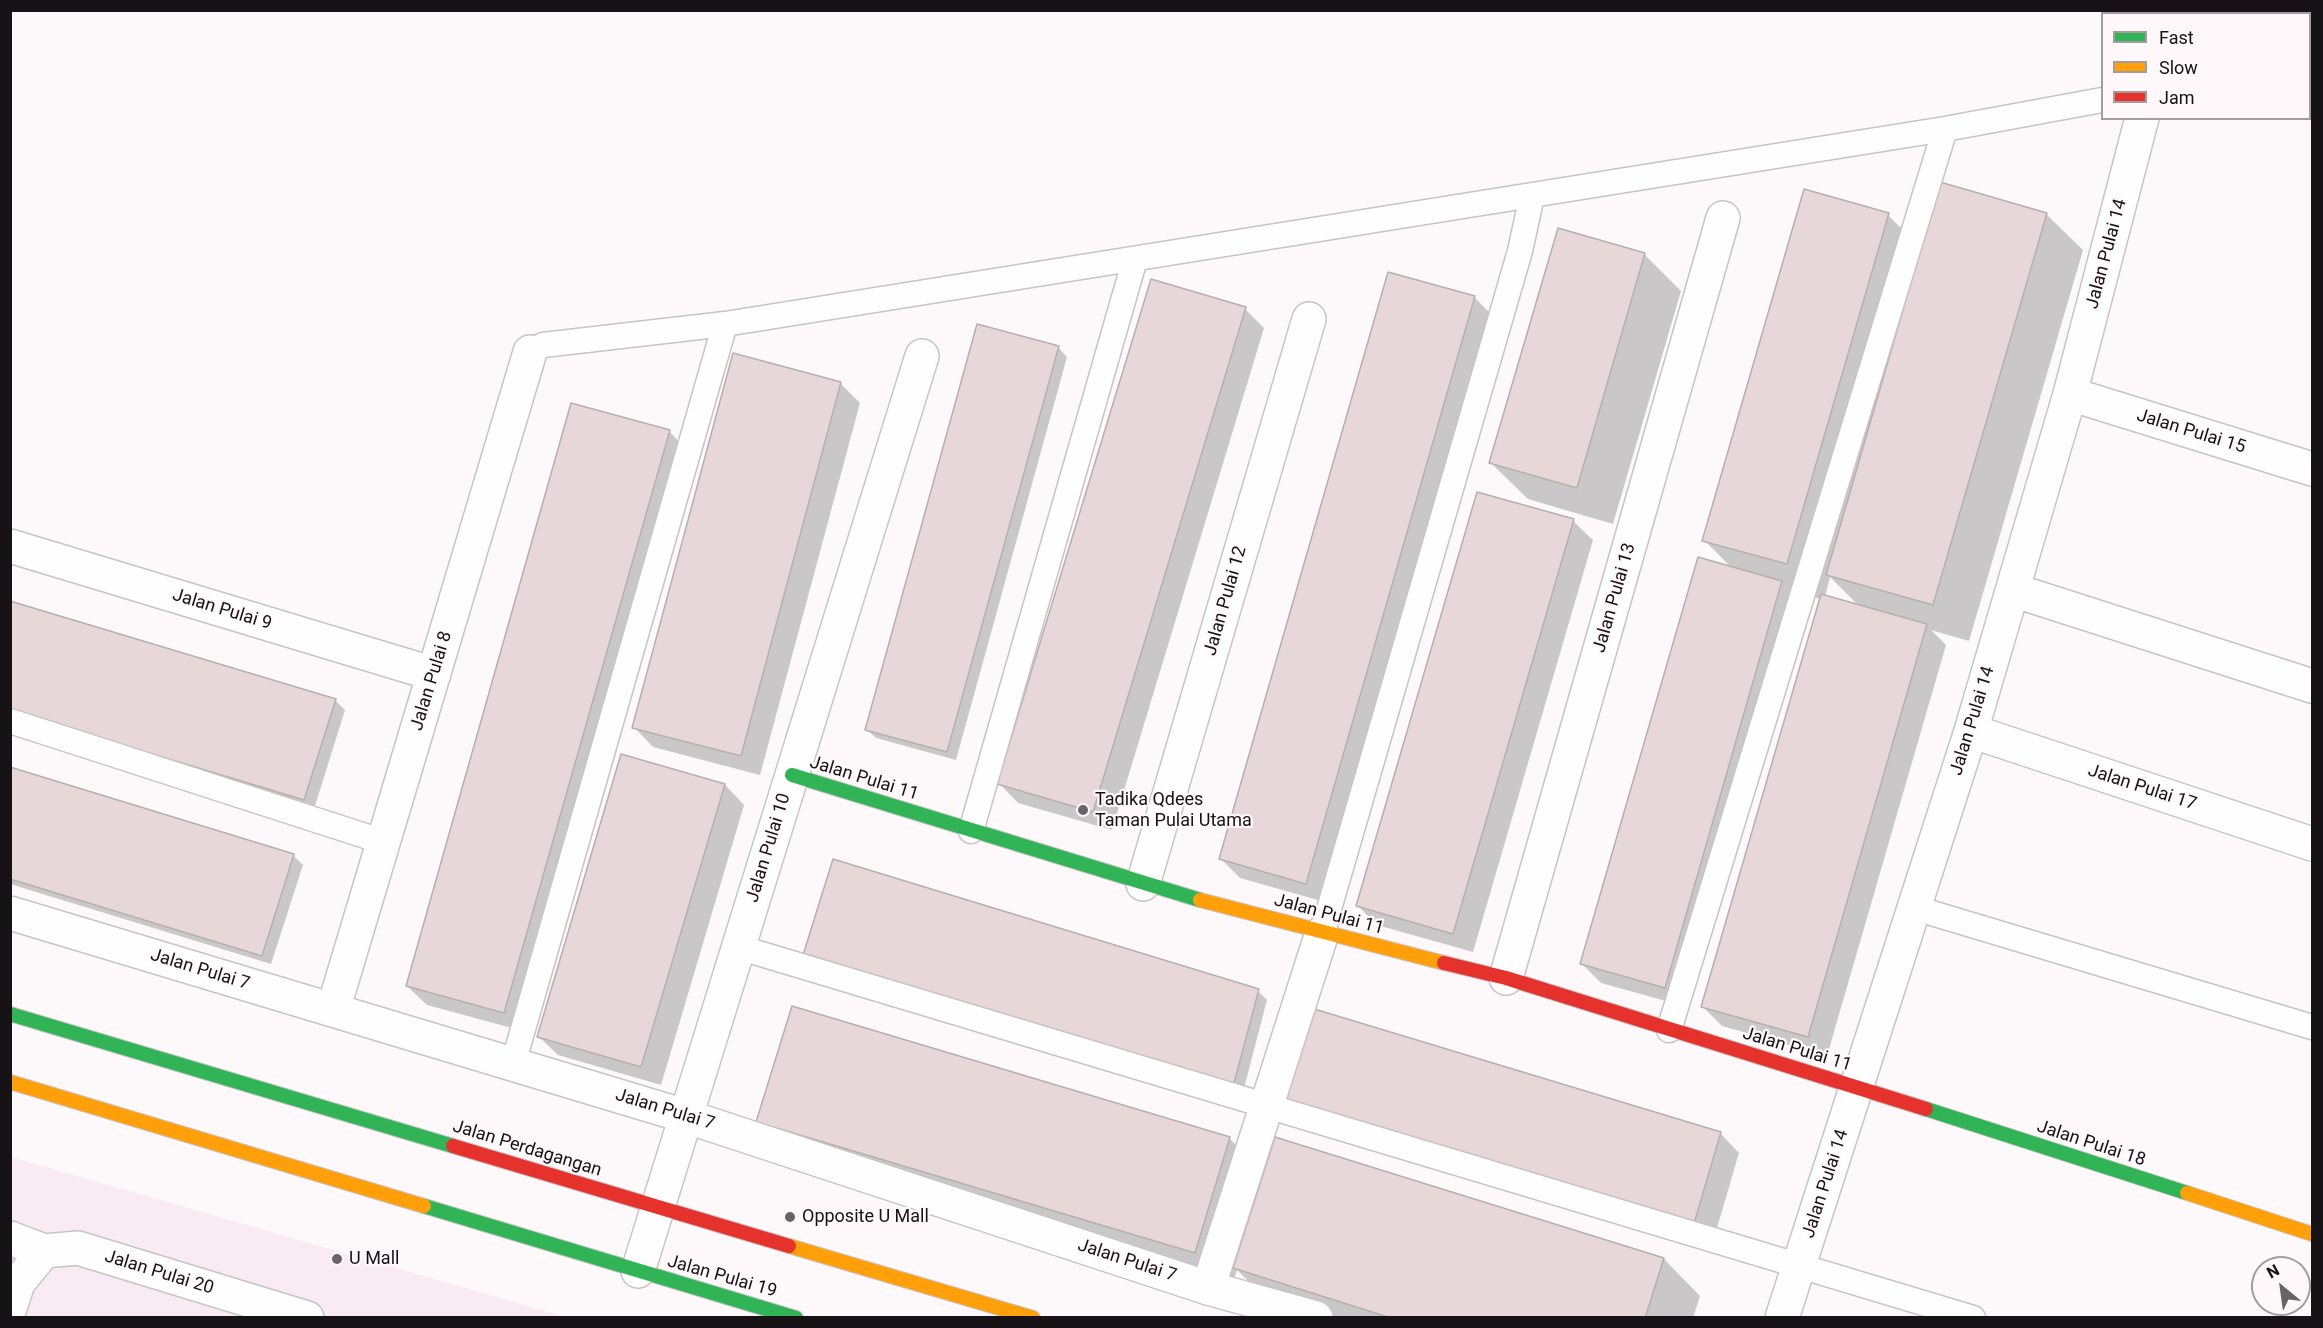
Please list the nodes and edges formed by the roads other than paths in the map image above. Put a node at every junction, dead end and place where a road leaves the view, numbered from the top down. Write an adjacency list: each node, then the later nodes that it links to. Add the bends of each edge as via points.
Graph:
1 (2101, 100): 3 (lane)
2 (2141, 120): 11 (street, Jalan Pulai 14)
3 (1945, 129): 4 (lane); 32 (lane)
4 (1532, 195): 6 (lane); 26 (lane, via 1520,251)
5 (1723, 218): 28 (street, Jalan Pulai 13)
6 (1135, 259): 8 (lane); 20 (lane)
7 (1309, 319): 23 (street, Jalan Pulai 12)
8 (726, 324): 9 (lane, via 549,345); 33 (lane)
9 (530, 352): 15 (street, Jalan Pulai 8)
10 (922, 356): 19 (street, Jalan Pulai 10)
11 (2070, 394): 12 (street, Jalan Pulai 15); 14 (street, Jalan Pulai 14)
12 (2313, 469)
13 (10, 546): 15 (street, Jalan Pulai 9)
14 (2013, 590): 16 (street); 18 (street, Jalan Pulai 14)
15 (434, 674): 21 (street, Jalan Pulai 8)
16 (2313, 686)
17 (10, 721): 21 (lane)
18 (1971, 731): 22 (street, Jalan Pulai 17); 24 (street, Jalan Pulai 14)
19 (792, 775): 20 (main road, Jalan Pulai 11); 27 (street, Jalan Pulai 10)
20 (971, 831): 23 (main road, Jalan Pulai 11)
21 (384, 842): 29 (street, Jalan Pulai 8)
22 (2313, 844)
23 (1143, 884): 26 (main road, Jalan Pulai 11)
24 (1915, 908): 31 (lane); 35 (street, Jalan Pulai 14)
25 (10, 913): 29 (street, Jalan Pulai 7)
26 (1322, 933): 28 (main road, Jalan Pulai 11); 36 (street)
27 (738, 947): 36 (lane); 37 (street, Jalan Pulai 10)
28 (1506, 978): 32 (main road, Jalan Pulai 11)
29 (333, 1010): 33 (street, Jalan Pulai 7)
30 (10, 1014): 38 (main road, Jalan Perdagangan)
31 (2313, 1027)
32 (1669, 1030): 35 (main road, Jalan Pulai 11)
33 (513, 1064): 37 (street, Jalan Pulai 7)
34 (10, 1082): 43 (main road)
35 (1858, 1087): 39 (main road, Jalan Pulai 18); 42 (street, Jalan Pulai 14)
36 (1265, 1107): 42 (lane); 44 (street)
37 (686, 1116): 38 (street, Jalan Pulai 10); 44 (street, Jalan Pulai 7)
38 (657, 1207): 43 (street, Jalan Pulai 10); 48 (main road, Jalan Perdagangan)
39 (2313, 1234)
40 (10, 1239): 41 (street, Jalan Pulai 20)
41 (44, 1251): 45 (street, via 18,1283); 46 (street, Jalan Pulai 20, via 78,1248)
42 (1799, 1266): 50 (street, Jalan Pulai 14); 51 (lane)
43 (638, 1271): 47 (main road, Jalan Pulai 19)
44 (1209, 1288): 49 (street, Jalan Pulai 7)
45 (10, 1308)
46 (307, 1317)
47 (796, 1317)
48 (1033, 1317)
49 (1317, 1317)
50 (1782, 1317)
51 (1973, 1317)

